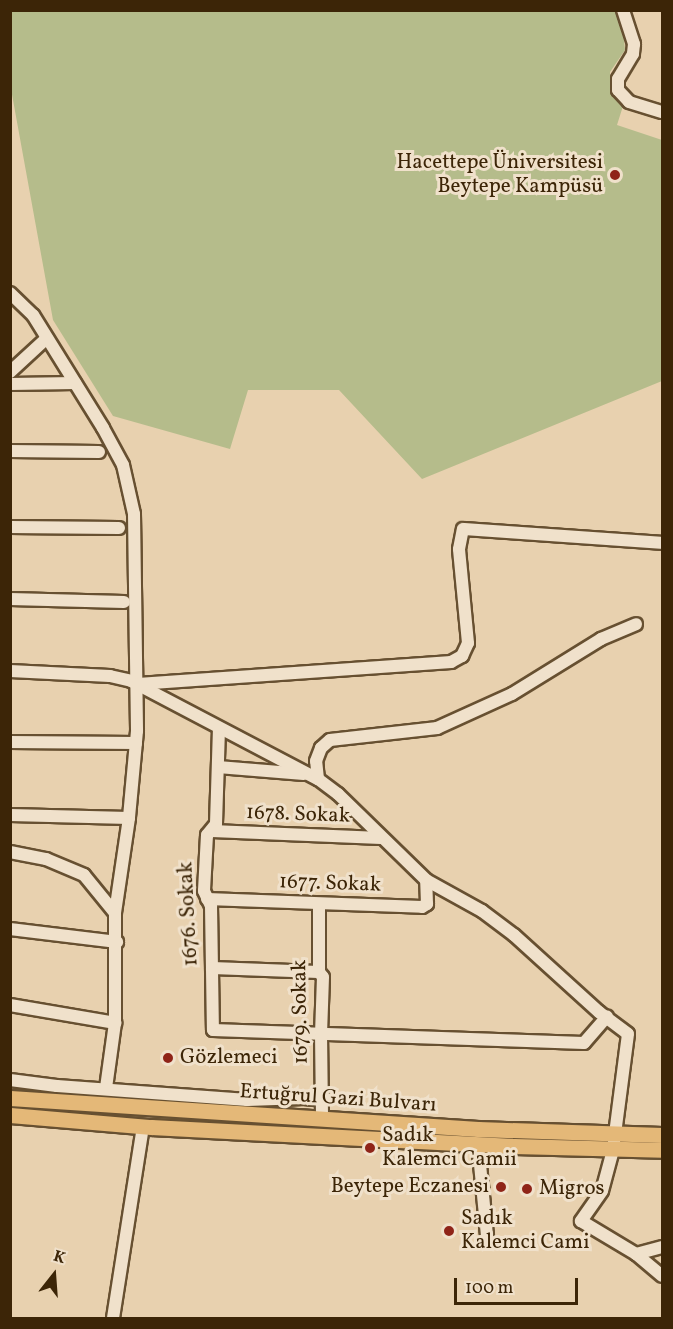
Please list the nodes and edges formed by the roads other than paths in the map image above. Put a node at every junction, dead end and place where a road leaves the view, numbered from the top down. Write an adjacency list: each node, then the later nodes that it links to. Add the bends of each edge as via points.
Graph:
1 (623, 10): 2 (street, via 633,54 618,79 618,90 629,102)
2 (663, 112)
3 (10, 293): 4 (street, via 33,315)
4 (47, 338): 5 (street); 6 (street)
5 (10, 372)
6 (75, 383): 7 (street); 17 (street, via 123,465 133,503)
7 (10, 384)
8 (10, 451): 9 (street)
9 (99, 452)
10 (10, 527): 11 (street)
11 (119, 528)
12 (663, 543): 17 (street, via 463,529 459,549 468,643 462,656 451,662)
13 (10, 599): 14 (street)
14 (124, 602)
15 (636, 624): 22 (street, via 601,639 512,694 438,728 330,740 321,748)
16 (10, 671): 17 (street, via 110,676)
17 (137, 684): 18 (street); 20 (street)
18 (219, 728): 21 (street, 1676. Sokak); 22 (street)
19 (10, 742): 20 (street)
20 (136, 743): 24 (street)
21 (218, 767): 22 (street); 25 (street, 1676. Sokak, via 216,824)
22 (314, 777): 26 (street, via 338,794)
23 (10, 815): 24 (street)
24 (129, 818): 31 (street)
25 (212, 831): 26 (street, 1678. Sokak); 29 (street, 1676. Sokak, via 207,835)
26 (381, 838): 28 (street)
27 (10, 852): 31 (street, via 46,860 84,875)
28 (426, 880): 30 (street, 1677. Sokak, via 428,904 422,907); 37 (street, via 482,911 514,935)
29 (207, 899): 30 (street, 1677. Sokak); 34 (street, 1676. Sokak, via 211,906)
30 (320, 904): 35 (street, 1679. Sokak)
31 (115, 913): 33 (street)
32 (10, 928): 33 (street)
33 (117, 942): 38 (street)
34 (212, 968): 35 (street); 39 (street, 1676. Sokak, via 213,1030)
35 (319, 972): 39 (street, 1679. Sokak, via 323,977)
36 (10, 1005): 38 (street)
37 (607, 1017): 39 (street, via 584,1043); 47 (street, via 628,1034)
38 (115, 1023): 41 (street)
39 (321, 1033): 43 (street, 1679. Sokak)
40 (10, 1080): 41 (street)
41 (106, 1088): 43 (street, via 247,1101)
42 (10, 1098): 45 (main road, Ertuğrul Gazi Bulvarı)
43 (322, 1100): 45 (street, 1679. Sokak)
44 (10, 1115): 46 (main road, Ertuğrul Gazi Bulvarı)
45 (322, 1120): 47 (main road, Ertuğrul Gazi Bulvarı)
46 (143, 1126): 49 (main road, Ertuğrul Gazi Bulvarı); 56 (street)
47 (616, 1134): 48 (main road, Ertuğrul Gazi Bulvarı); 50 (street)
48 (663, 1135)
49 (478, 1144): 50 (main road, Ertuğrul Gazi Bulvarı); 52 (street)
50 (613, 1150): 51 (main road, Ertuğrul Gazi Bulvarı); 54 (street, via 602,1191 581,1221)
51 (663, 1150)
52 (487, 1236)
53 (663, 1247): 54 (street)
54 (636, 1254): 55 (street)
55 (663, 1276)
56 (113, 1318)

